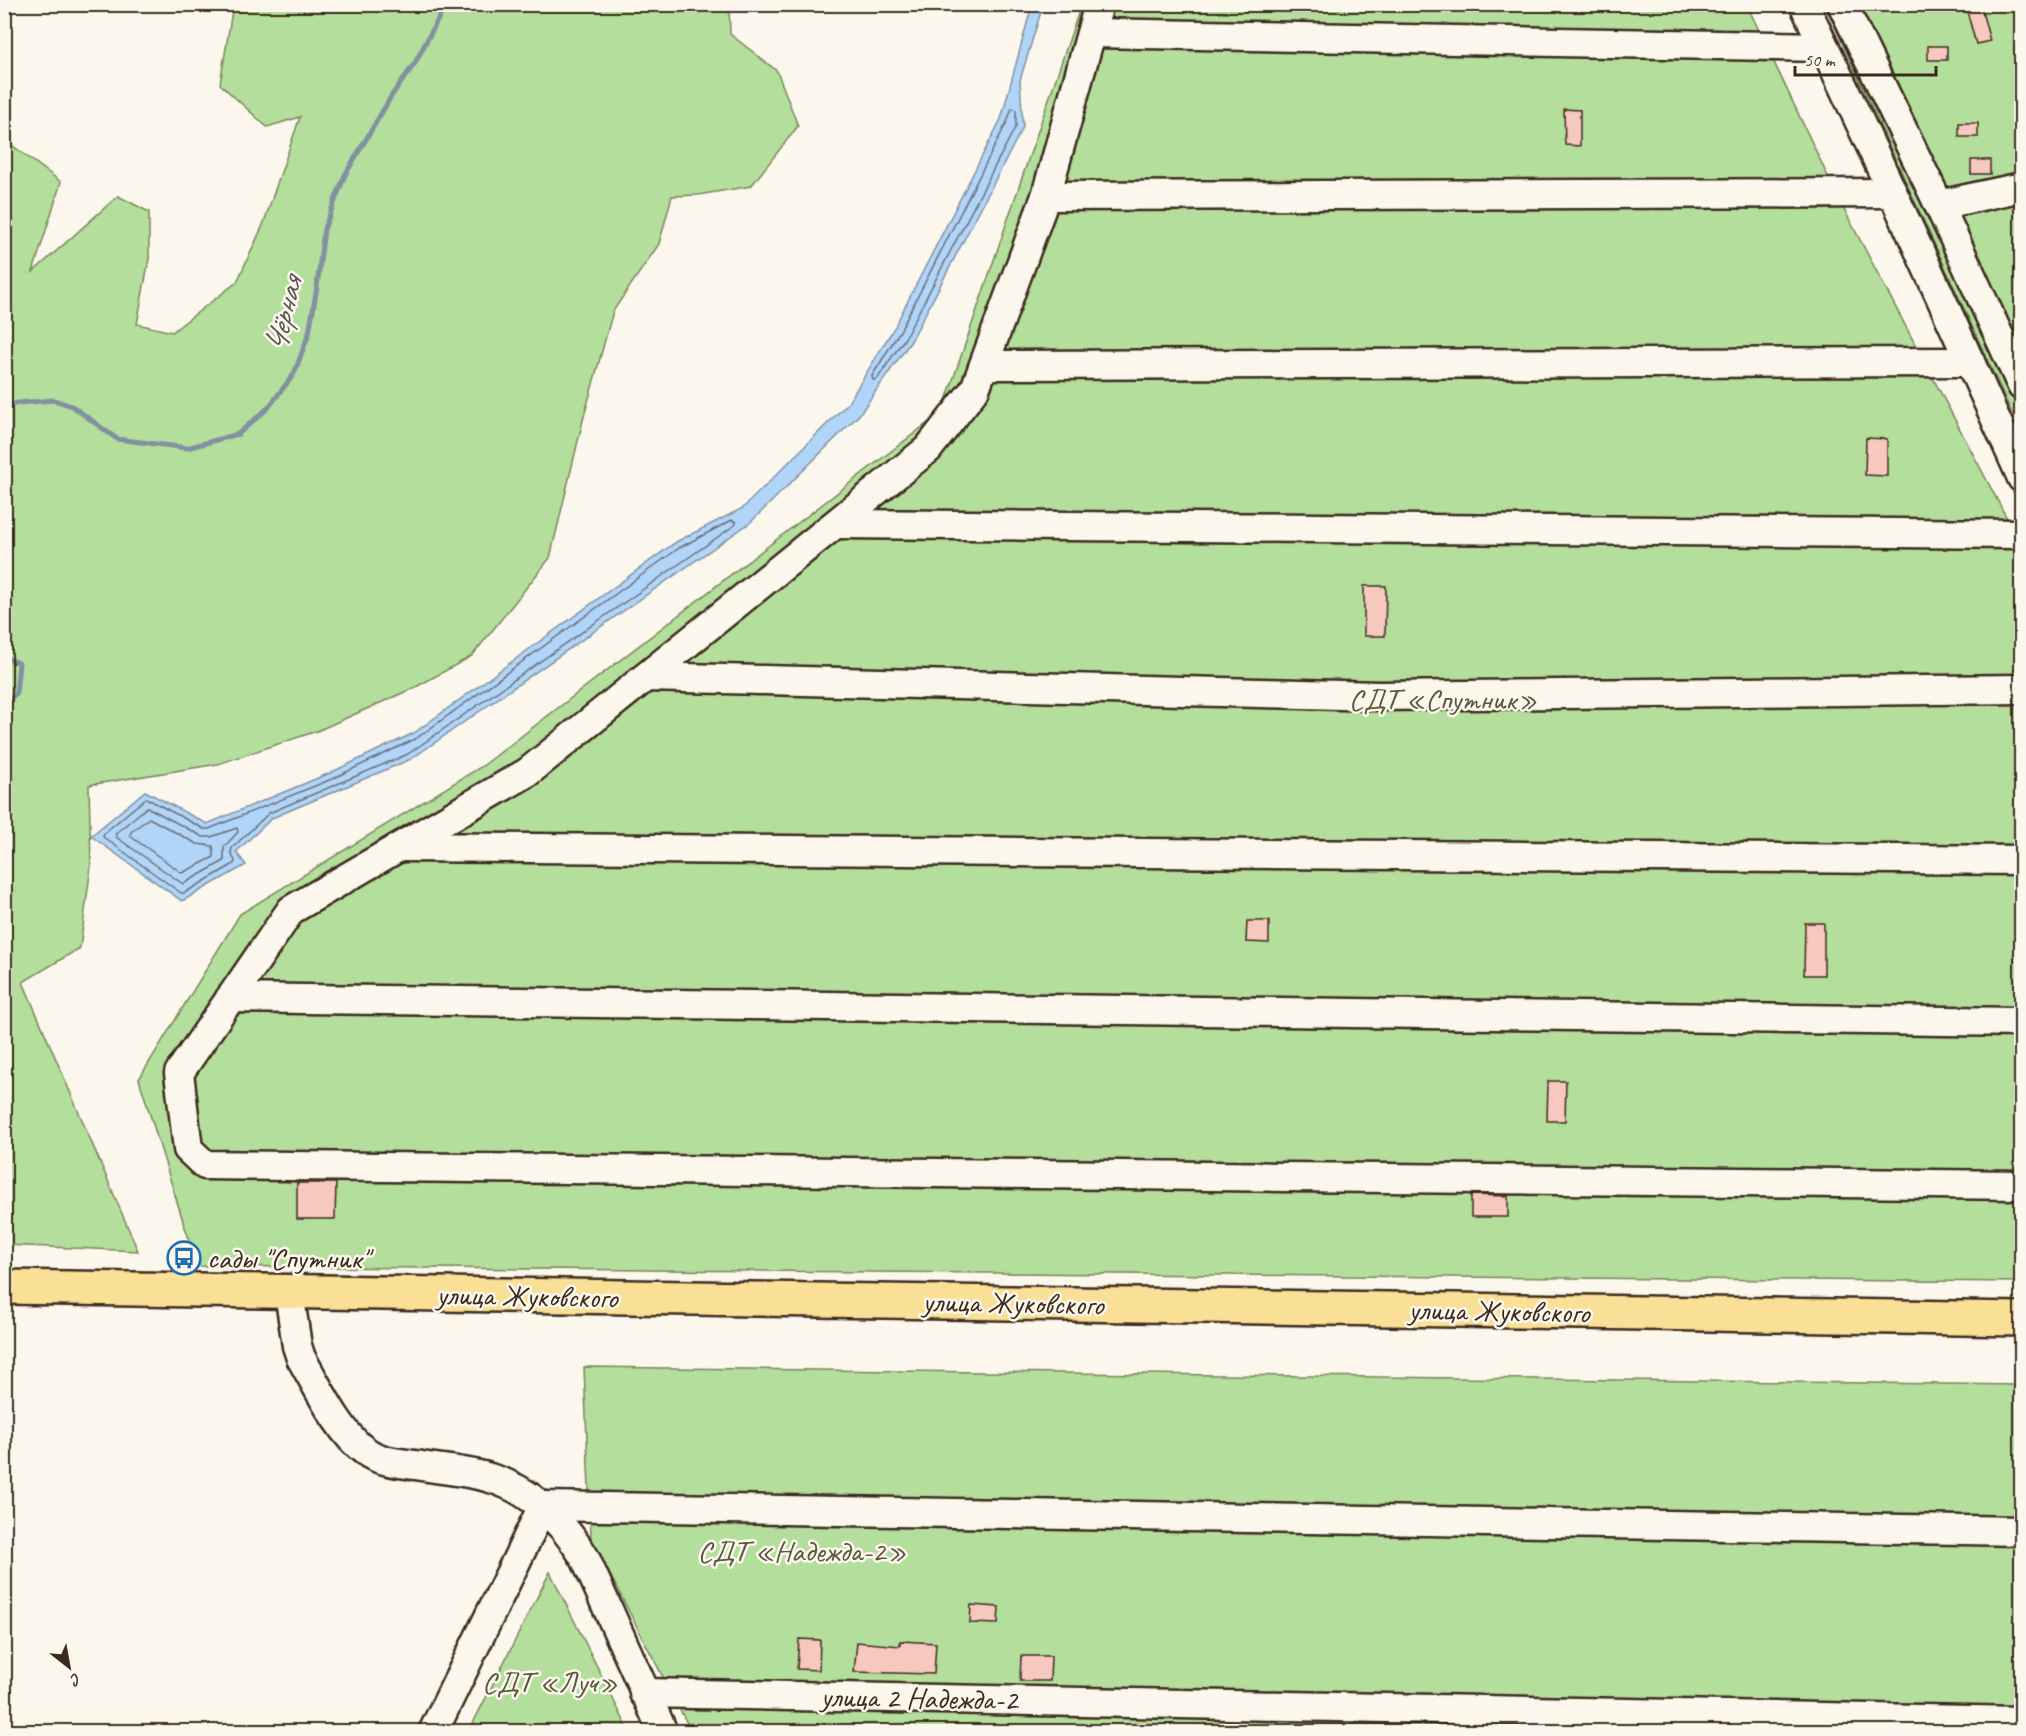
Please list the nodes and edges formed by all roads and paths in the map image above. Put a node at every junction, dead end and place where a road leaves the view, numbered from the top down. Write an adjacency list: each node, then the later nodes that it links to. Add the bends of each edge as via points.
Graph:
1 (1099, 4): 4 (street)
2 (1804, 4): 5 (street)
3 (1842, 4): 9 (street)
4 (1092, 33): 5 (street); 8 (street)
5 (1824, 47): 7 (street)
6 (2022, 187): 9 (street)
7 (1891, 193): 8 (street); 10 (street)
8 (1046, 196): 11 (street)
9 (1939, 205): 12 (street)
10 (1970, 362): 11 (street); 13 (street)
11 (984, 365): 14 (street, via 975,389 928,449)
12 (2022, 386)
13 (2022, 478)
14 (836, 524): 15 (street); 16 (street)
15 (2022, 534)
16 (646, 677): 17 (street, via 1379,696); 18 (street, via 528,772)
17 (2022, 689)
18 (399, 847): 19 (street); 20 (street, via 291,910)
19 (2022, 860)
20 (230, 998): 21 (street); 22 (street, via 179,1073 188,1149 205,1166)
21 (2022, 1022)
22 (2022, 1185)
23 (4, 1287): 24 (main road, улица Жуковского)
24 (289, 1292): 25 (main road, улица Жуковского); 26 (street, via 301,1358 356,1444 381,1459 488,1477 512,1485)
25 (2022, 1319)
26 (543, 1506): 27 (street); 28 (street, via 585,1558); 30 (street)
27 (2022, 1530)
28 (644, 1693): 29 (street, улица 2 Надежда-2); 31 (street)
29 (2022, 1721)
30 (433, 1731)
31 (663, 1731)

